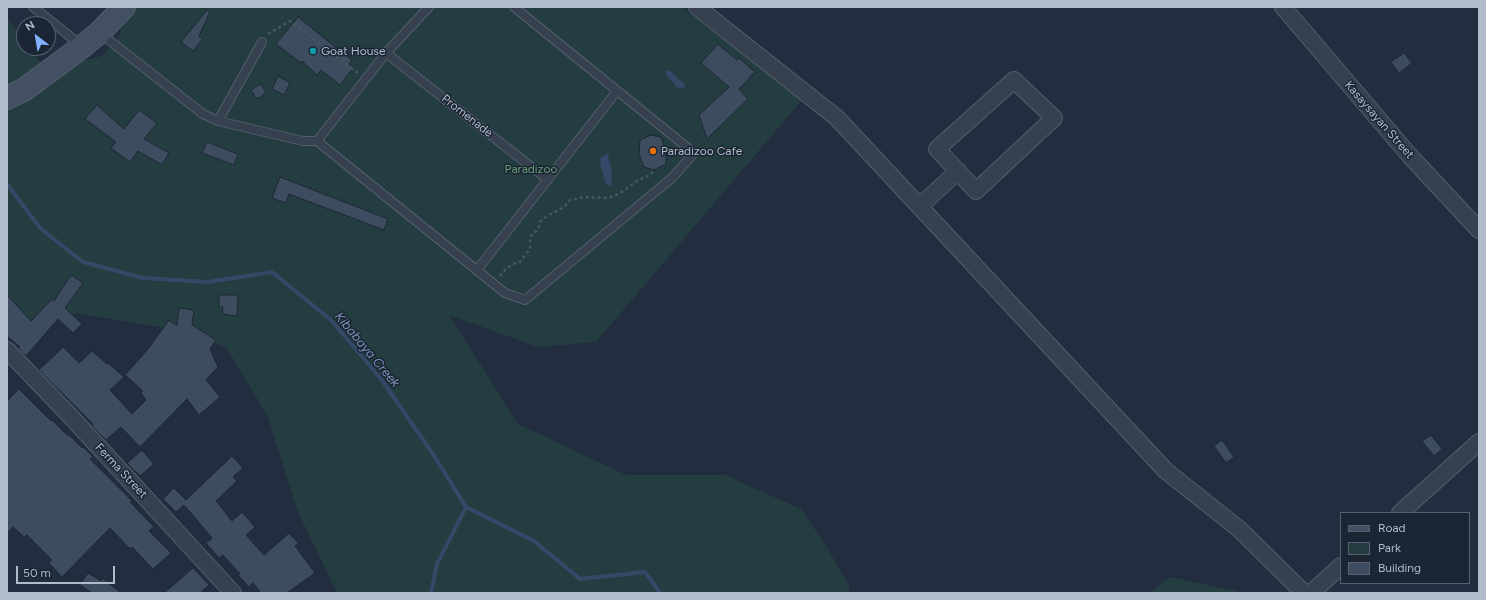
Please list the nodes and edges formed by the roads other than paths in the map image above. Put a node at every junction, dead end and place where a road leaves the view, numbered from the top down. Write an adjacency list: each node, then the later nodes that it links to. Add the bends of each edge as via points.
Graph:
1 (33, 7): 7 (lane)
2 (124, 7): 7 (main road)
3 (429, 7): 9 (lane)
4 (514, 7): 10 (lane)
5 (697, 7): 16 (street, via 837,118)
6 (1283, 7): 17 (street, Kasaysayan Street, via 1410,156)
7 (91, 40): 11 (main road, via 57,67); 12 (lane, via 203,114)
8 (262, 42): 12 (lane)
9 (386, 53): 13 (lane); 15 (lane, Promenade)
10 (617, 91): 15 (lane); 18 (lane, via 694,153 673,177 524,300 505,294)
11 (7, 98)
12 (218, 121): 13 (lane, via 303,142)
13 (316, 141): 18 (lane)
14 (958, 171): 14 (street, via 976,191 1054,118 1014,80 937,149); 16 (street)
15 (548, 180): 18 (lane)
16 (920, 206): 24 (street, via 1166,471 1239,528)
17 (1479, 230)
18 (477, 270)
19 (7, 350): 23 (street, Ferma Street)
20 (1479, 442): 21 (street)
21 (1401, 512)
22 (1340, 567): 25 (street)
23 (234, 593)
24 (1304, 593)
25 (1311, 593)

